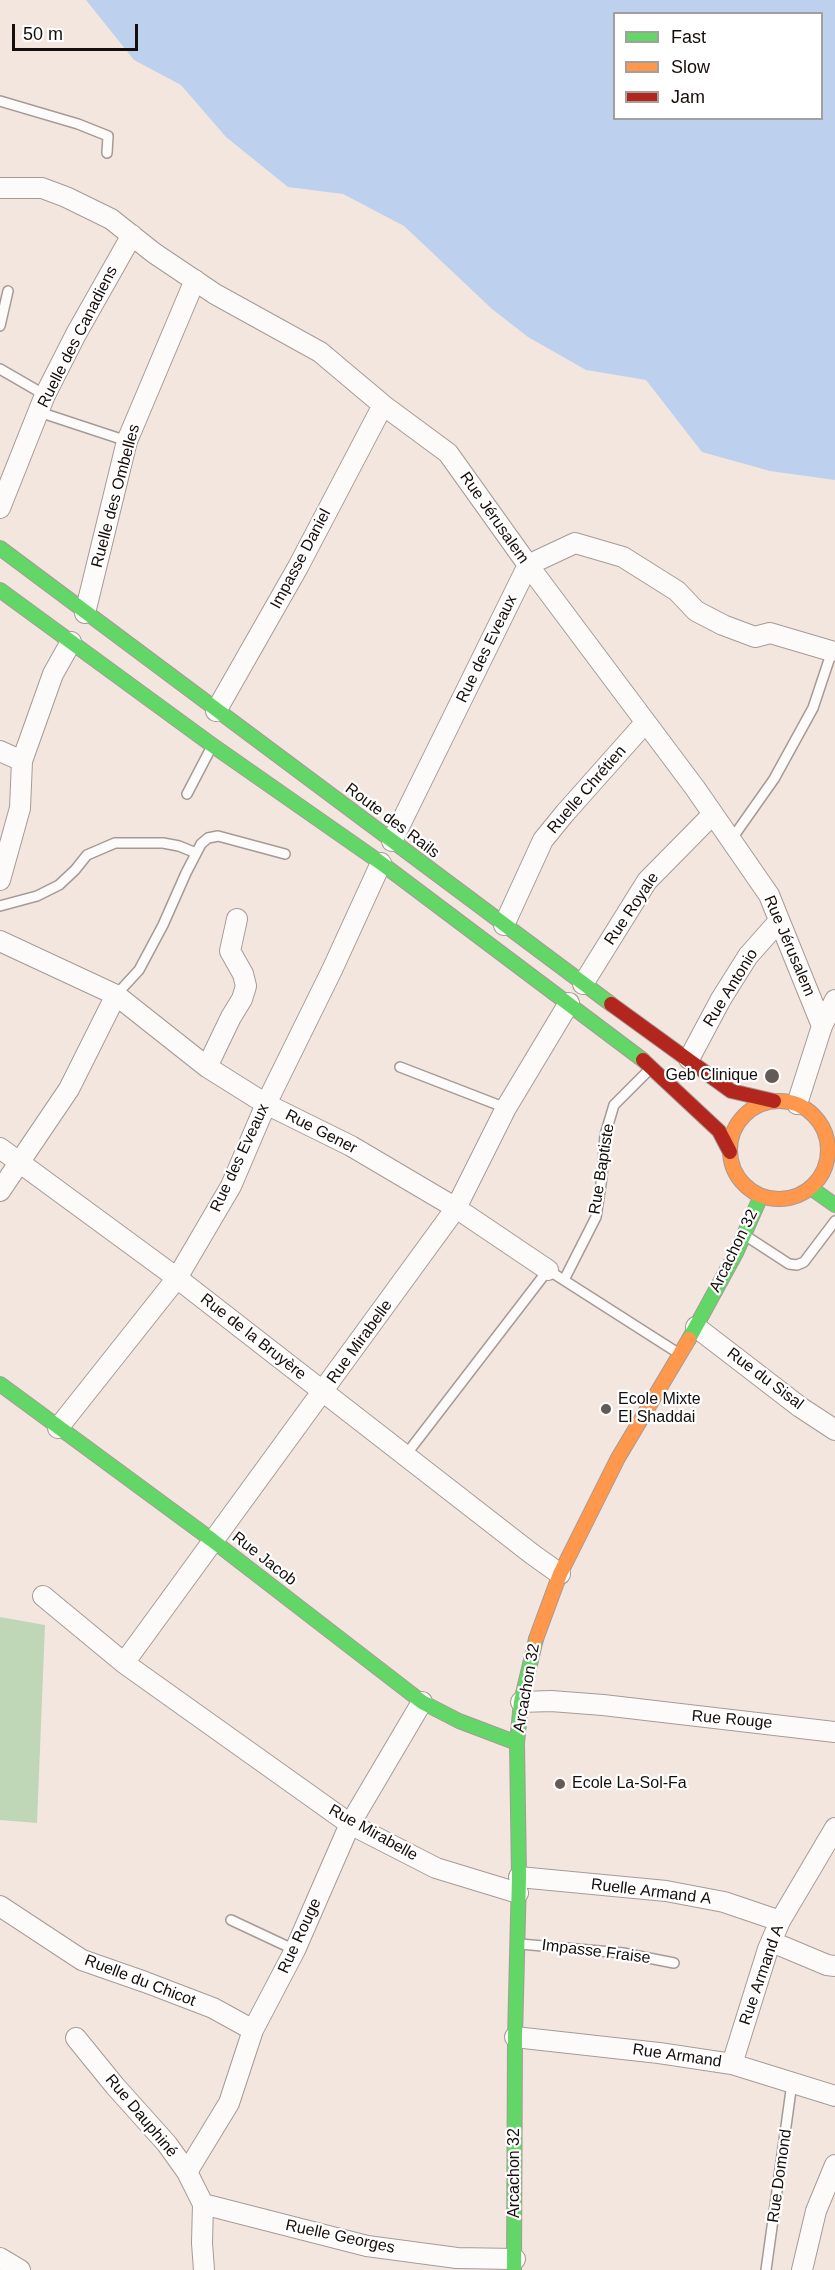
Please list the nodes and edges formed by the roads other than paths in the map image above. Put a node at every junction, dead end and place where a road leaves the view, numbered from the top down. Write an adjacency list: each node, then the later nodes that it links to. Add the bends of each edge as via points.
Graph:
1 (0, 101): 2 (lane, via 108,136)
2 (106, 153)
3 (0, 188): 4 (street, Rue Jérusalem, via 42,188 111,219)
4 (132, 235): 5 (street, Rue Jérusalem); 9 (street, Ruelle des Canadiens)
5 (195, 280): 10 (street, Rue Jérusalem, via 320,352); 11 (street, Ruelle des Ombelles)
6 (8, 291): 7 (lane)
7 (0, 326)
8 (0, 369): 9 (lane)
9 (42, 404): 11 (lane); 12 (street, Ruelle des Canadiens)
10 (383, 405): 14 (street, Rue Jérusalem, via 448,453); 19 (street, Impasse Daniel)
11 (127, 441): 16 (street, Ruelle des Ombelles)
12 (0, 508)
13 (0, 548): 16 (main road, Route des Rails)
14 (528, 565): 18 (street, via 575,543 623,557 677,591 696,611 723,625 755,637 770,633); 20 (street, Rue Jérusalem); 27 (street, Rue des Eveaux)
15 (0, 590): 17 (main road)
16 (86, 613): 19 (main road, Route des Rails)
17 (71, 642): 21 (main road); 23 (street, via 52,674)
18 (833, 651): 26 (lane, via 813,708 774,779)
19 (216, 711): 27 (main road, Route des Rails)
20 (645, 723): 25 (street, Rue Jérusalem); 35 (street, Ruelle Chrétien, via 543,840)
21 (212, 745): 24 (lane); 30 (main road)
22 (0, 751): 23 (street)
23 (22, 761): 31 (street, via 20,808)
24 (187, 794)
25 (712, 814): 26 (street, Rue Jérusalem); 37 (street, Rue Royale, via 647,881)
26 (731, 840): 34 (street, Rue Jérusalem, via 769,896)
27 (392, 841): 35 (main road, Route des Rails)
28 (196, 853): 29 (lane, via 208,838 218,836); 32 (lane, via 163,843 115,843 87,855 59,885); 38 (lane, via 139,970)
29 (285, 854)
30 (381, 863): 40 (main road); 47 (street, Rue des Eveaux)
31 (0, 880)
32 (0, 906)
33 (237, 919): 43 (street, via 230,951 246,986)
34 (779, 921): 41 (street, Rue Jérusalem); 42 (street, Rue Antonio, via 748,956)
35 (504, 925): 37 (main road, Route des Rails)
36 (0, 941): 38 (street, Rue Gener)
37 (583, 984): 42 (main road, Route des Rails)
38 (116, 996): 43 (street, Rue Gener); 54 (street, via 69,1089)
39 (835, 1000): 41 (street)
40 (569, 1003): 45 (main road); 49 (street, Rue Mirabelle)
41 (822, 1026): 48 (street)
42 (689, 1059): 46 (main road, Route des Rails, via 731,1091)
43 (207, 1067): 47 (street, Rue Gener)
44 (400, 1067): 49 (lane)
45 (653, 1067): 52 (main road, via 719,1131); 62 (lane, Rue Baptiste, via 614,1106 605,1135 596,1217)
46 (774, 1101): 48 (main road); 52 (main road, via 759,1105 737,1124)
47 (266, 1104): 59 (street, Rue Gener, via 351,1146); 63 (street, Rue des Eveaux, via 231,1186)
48 (797, 1104): 50 (main road)
49 (506, 1108): 59 (street, Rue Mirabelle)
50 (822, 1125): 53 (main road); 55 (main road, via 829,1152 820,1178)
51 (0, 1148): 54 (street, Rue de la Bruyère)
52 (730, 1152): 57 (main road, via 739,1179)
53 (835, 1152)
54 (20, 1162): 56 (street); 63 (street, Rue de la Bruyère)
55 (811, 1188): 57 (main road, via 787,1199); 58 (main road)
56 (0, 1191)
57 (761, 1196): 61 (main road, Arcachon 32)
58 (835, 1205)
59 (456, 1208): 62 (street, Rue Gener); 67 (street, Rue Mirabelle)
60 (835, 1221): 61 (lane, via 804,1262 797,1265 789,1264)
61 (744, 1235): 64 (main road, Arcachon 32)
62 (556, 1275): 65 (lane, Rue Gener); 70 (lane)
63 (177, 1278): 67 (street, Rue de la Bruyère); 68 (street, Rue des Eveaux)
64 (696, 1327): 65 (main road, Arcachon 32); 69 (street, Rue du Sisal)
65 (679, 1353): 72 (main road, Arcachon 32, via 618,1458)
66 (0, 1384): 68 (main road, Rue Jacob)
67 (324, 1392): 70 (street, Rue de la Bruyère); 71 (street, Rue Mirabelle)
68 (58, 1428): 71 (main road, Rue Jacob)
69 (835, 1430)
70 (405, 1456): 72 (street, Rue de la Bruyère)
71 (212, 1540): 74 (street, Rue Mirabelle); 75 (main road, Rue Jacob)
72 (560, 1574): 76 (main road, Arcachon 32, via 536,1637)
73 (43, 1596): 74 (street, Rue Mirabelle)
74 (124, 1663): 79 (street, Rue Mirabelle)
75 (422, 1702): 78 (main road, Rue Jacob); 79 (street, Rue Rouge)
76 (521, 1702): 77 (street, Rue Rouge, via 614,1706); 78 (main road, Arcachon 32)
77 (835, 1732)
78 (517, 1743): 81 (main road, Arcachon 32)
79 (350, 1824): 81 (street, Rue Mirabelle, via 436,1868); 87 (street, Rue Rouge)
80 (835, 1828): 84 (street, Rue Armand A)
81 (518, 1885): 84 (street, Ruelle Armand A, via 666,1891 724,1902); 86 (main road, Arcachon 32)
82 (0, 1906): 90 (street, Ruelle du Chicot, via 82,1960 213,2008)
83 (231, 1920): 87 (lane)
84 (780, 1921): 85 (street, Rue Armand A)
85 (772, 1942): 89 (street); 93 (street, Rue Armand A)
86 (518, 1943): 88 (lane, Impasse Fraise, via 624,1953); 91 (main road, Arcachon 32)
87 (295, 1950): 90 (street, Rue Rouge)
88 (675, 1963)
89 (835, 1966)
90 (253, 2030): 97 (street, Rue Rouge, via 229,2103)
91 (515, 2037): 93 (street, Rue Armand); 99 (main road, Arcachon 32)
92 (76, 2038): 97 (street, Rue Dauphiné, via 167,2144)
93 (732, 2064): 94 (street, Rue Armand)
94 (792, 2083): 95 (street, Rue Armand); 101 (lane, Rue Domond)
95 (835, 2096)
96 (835, 2165): 102 (street, via 816,2211)
97 (186, 2172): 98 (street, Rue Dauphiné)
98 (203, 2204): 99 (street, Ruelle Georges, via 367,2246); 100 (street, Rue Dauphiné)
99 (514, 2265)
100 (204, 2270)
101 (766, 2270)
102 (802, 2270)

